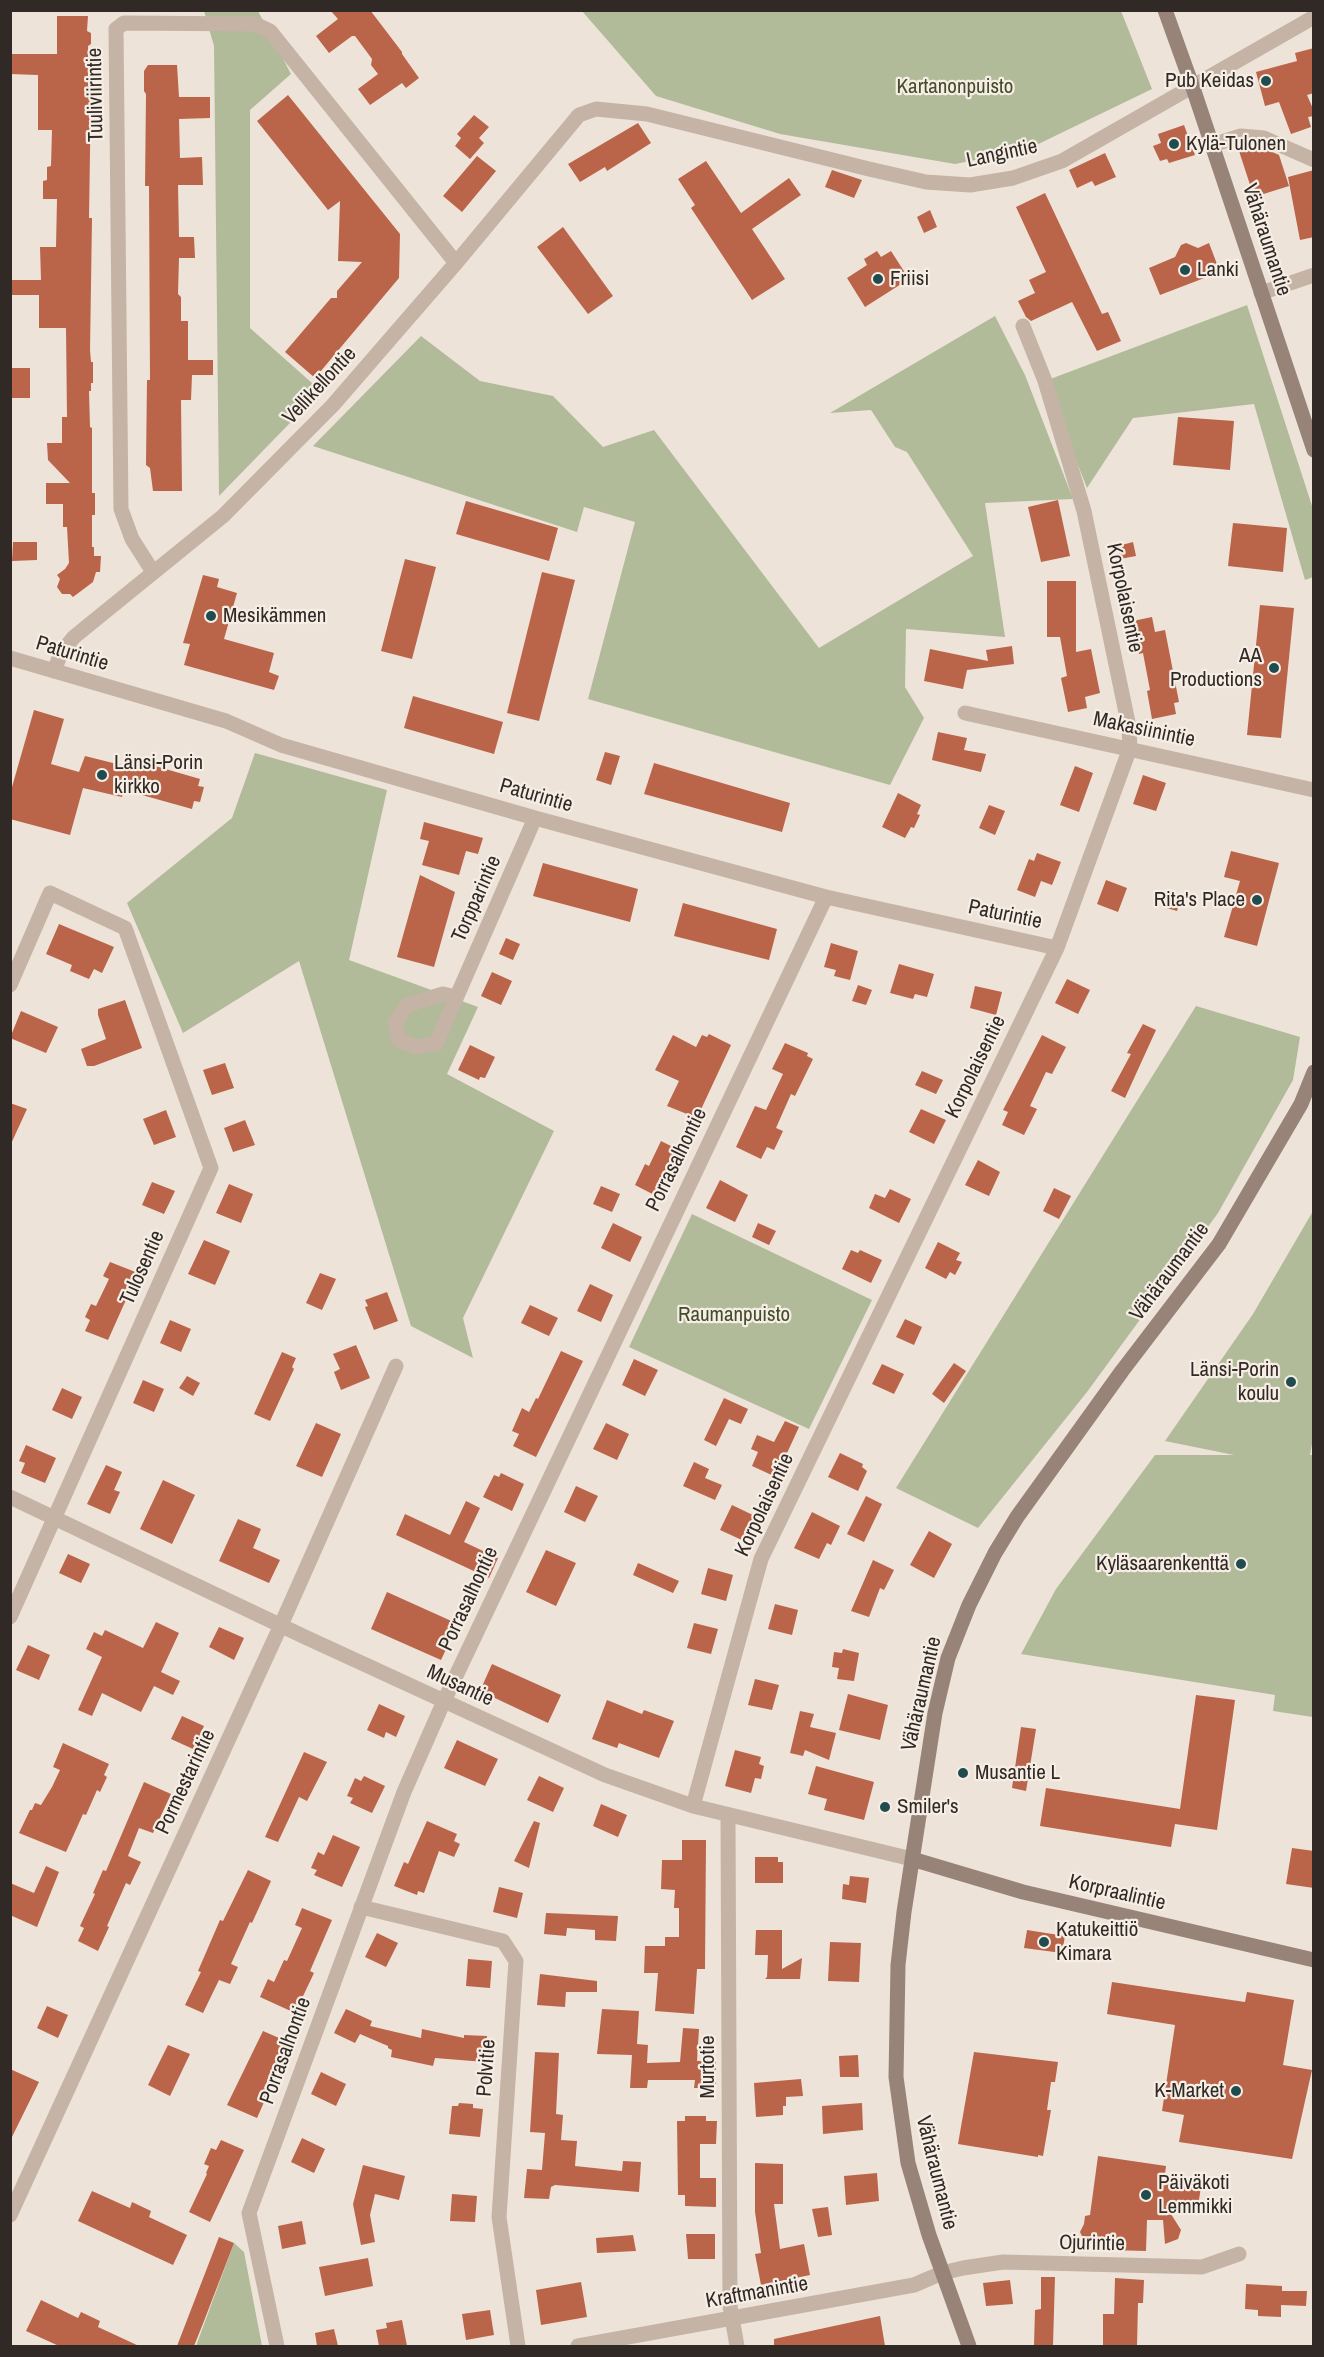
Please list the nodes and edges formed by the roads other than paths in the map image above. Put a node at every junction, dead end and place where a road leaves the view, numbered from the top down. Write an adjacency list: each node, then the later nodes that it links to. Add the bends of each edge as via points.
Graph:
1 (1166, 10): 3 (main road, Vähäraumantie)
2 (1314, 17): 3 (street, Langintie)
3 (1193, 88): 4 (street, Langintie, via 1062,161 1013,178 970,185 926,182 647,114); 5 (main road, Vähäraumantie)
4 (596, 109): 7 (street, Vellikellontie, via 579,115)
5 (1212, 145): 6 (street, via 1241,136 1264,138); 9 (main road, Vähäraumantie)
6 (1314, 160)
7 (456, 263): 12 (street, Vellikellontie, via 333,405 223,516); 12 (street, Tuuliviirintie, via 270,31 255,24 124,23 116,29 121,509 132,539)
8 (1314, 275): 9 (street)
9 (1261, 293): 11 (main road, Vähäraumantie)
10 (1023, 326): 16 (street, Korpolaisentie, via 1045,381 1084,512 1129,727)
11 (1314, 450)
12 (153, 572): 14 (street, Vellikellontie, via 74,637 61,653)
13 (10, 658): 14 (street, Paturintie)
14 (54, 671): 18 (street, Paturintie, via 226,721 281,745)
15 (965, 713): 16 (street, Makasiinintie)
16 (1130, 748): 17 (street, Makasiinintie); 20 (street, Korpolaisentie)
17 (1314, 790)
18 (535, 818): 19 (street, Paturintie); 22 (street, Torpparintie)
19 (826, 897): 20 (street, Paturintie); 29 (street, Porrasalhontie)
20 (1057, 948): 30 (street, Korpolaisentie, via 761,1559)
21 (10, 985): 26 (street, Tulosentie, via 50,893 125,928 211,1168)
22 (456, 997)
23 (1314, 1072): 32 (main road, Vähäraumantie, via 1300,1104 1219,1244 1064,1450 995,1553 948,1658 935,1713)
24 (396, 1366): 28 (street, Pormestarintie)
25 (10, 1497): 26 (street, Musantie)
26 (54, 1518): 27 (street, Tulosentie); 28 (street, Musantie)
27 (10, 1617)
28 (281, 1625): 29 (street, Musantie); 35 (street, Pormestarintie)
29 (444, 1701): 30 (street, Musantie, via 605,1775); 33 (street, Porrasalhontie, via 404,1792)
30 (693, 1806): 31 (street, Musantie)
31 (728, 1815): 32 (street, Musantie); 38 (street, Murtotie)
32 (912, 1859): 34 (main road, Korpraalintie, via 1023,1892); 37 (main road, Vähäraumantie, via 898,1965 896,2077 908,2163)
33 (361, 1907): 39 (street, Porrasalhontie, via 249,2213); 40 (street, Polvitie, via 503,1941 516,1960 499,2217)
34 (1314, 1960)
35 (10, 2215)
36 (1239, 2254): 37 (street, Ojurintie, via 1202,2267 1003,2262)
37 (942, 2273): 38 (street, Kraftmanintie, via 914,2285); 43 (main road, Vähäraumantie)
38 (732, 2319): 41 (street, Kraftmanintie); 42 (street, Murtotie)
39 (277, 2346)
40 (518, 2346)
41 (578, 2346)
42 (737, 2346)
43 (969, 2346)

